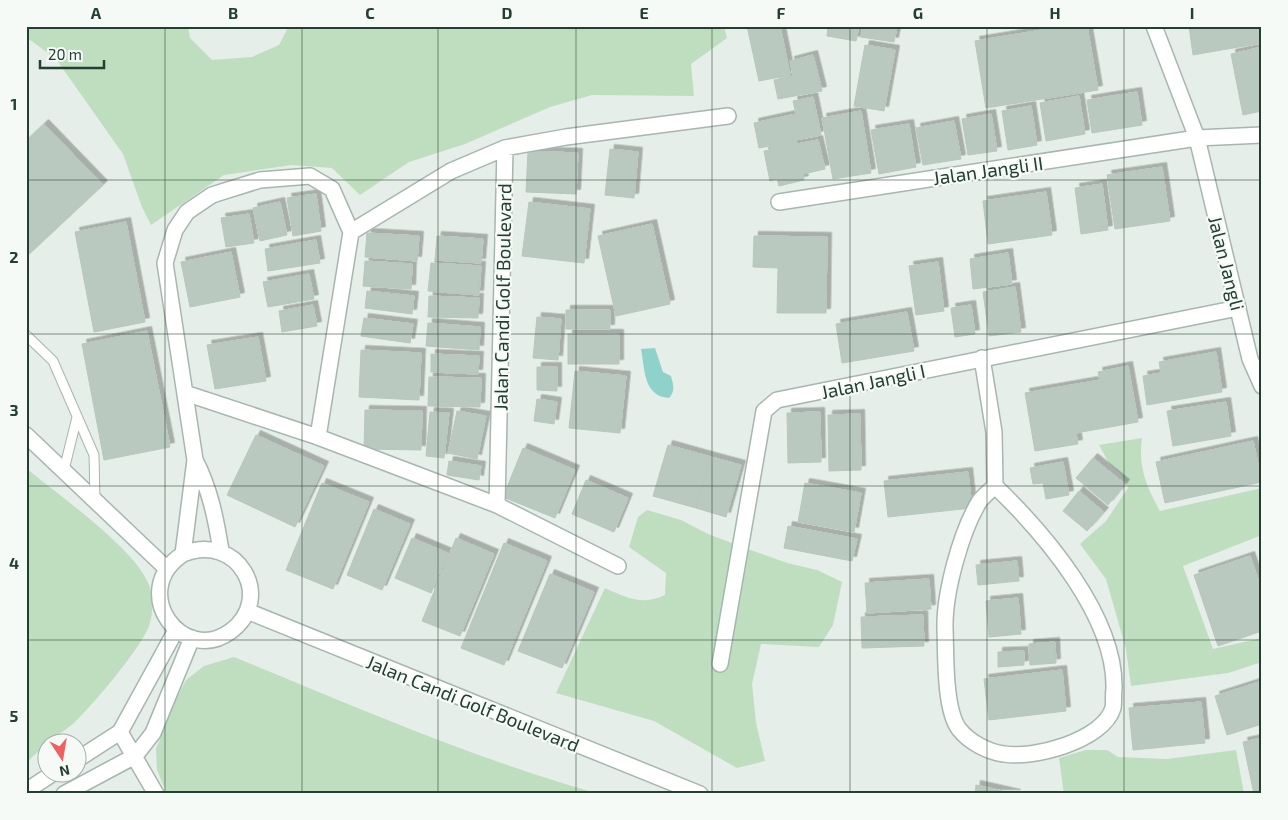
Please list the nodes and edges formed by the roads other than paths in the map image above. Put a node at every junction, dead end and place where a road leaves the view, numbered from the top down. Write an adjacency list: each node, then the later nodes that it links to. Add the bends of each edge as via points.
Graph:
1 (1154, 26): 4 (street, Jalan Jangli)
2 (728, 116): 5 (street, Jalan Candi Golf Boulevard)
3 (1262, 135): 4 (street)
4 (1197, 138): 6 (street, Jalan Jangli II); 8 (street, Jalan Jangli)
5 (505, 148): 7 (street, Jalan Candi Golf Boulevard, via 450,171); 21 (street, Jalan Candi Golf Boulevard)
6 (779, 202)
7 (351, 232): 13 (street, via 332,189 310,176 260,180 212,195 187,212 175,230 165,262); 16 (street)
8 (1238, 308): 10 (street, Jalan Jangli I); 11 (street, Jalan Jangli)
9 (26, 335): 14 (lane, via 53,361)
10 (982, 358): 19 (street, via 994,432); 29 (street, Jalan Jangli I, via 777,400 764,410)
11 (1256, 358): 12 (street, Jalan Jangli)
12 (1262, 386)
13 (185, 393): 16 (street); 17 (street)
14 (77, 417): 18 (lane); 20 (lane, via 94,455)
15 (26, 435): 18 (street)
16 (318, 436): 21 (street)
17 (196, 460): 22 (street, via 214,510); 23 (street)
18 (64, 470): 20 (street)
19 (995, 486): 19 (street, via 980,501 959,550 945,612 947,678 951,708 959,729 980,747 1024,756 1064,747 1092,733 1113,709 1114,680 1111,657 1095,611 1026,516)
20 (95, 500): 25 (street)
21 (497, 506): 24 (street)
22 (221, 551): 23 (street, via 195,549); 26 (street, via 234,558 246,576 250,597)
23 (182, 554): 25 (street)
24 (618, 566)
25 (166, 568): 27 (street, via 159,584 159,601 165,618)
26 (247, 611): 28 (street, via 230,632 212,639); 37 (street, Jalan Candi Golf Boulevard)
27 (176, 630): 28 (street); 30 (street)
28 (192, 638): 32 (street, via 153,733)
29 (720, 664)
30 (120, 732): 31 (street); 32 (street)
31 (88, 753)
32 (135, 756): 35 (street); 36 (street)
33 (39, 782): 34 (street)
34 (26, 790)
35 (64, 794)
36 (156, 794)
37 (700, 794)

